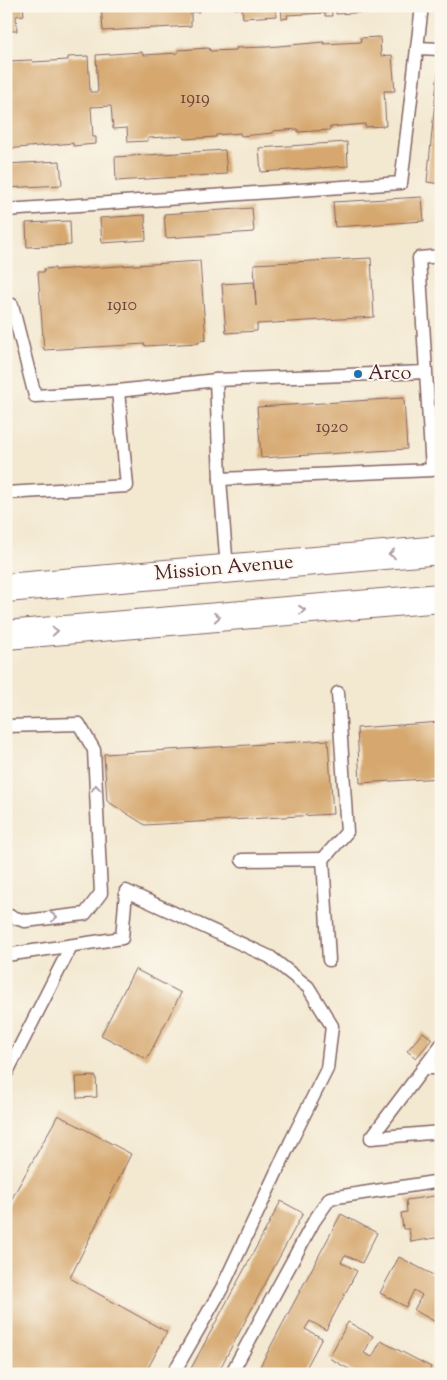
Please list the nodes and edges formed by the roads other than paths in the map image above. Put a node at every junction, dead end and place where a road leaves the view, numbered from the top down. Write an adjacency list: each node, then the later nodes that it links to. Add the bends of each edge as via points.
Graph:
1 (422, 6): 2 (lane)
2 (417, 48): 3 (lane); 4 (lane, via 401,183)
3 (441, 49)
4 (6, 210)
5 (441, 256): 7 (lane, via 419,258)
6 (6, 305): 9 (lane, via 12,305 35,396)
7 (426, 372): 8 (lane); 10 (lane, via 432,470)
8 (216, 380): 9 (lane); 10 (lane)
9 (118, 391): 11 (lane, via 127,486)
10 (220, 479): 13 (lane)
11 (6, 493)
12 (441, 550): 13 (main road, Mission Avenue, one-way to 13)
13 (227, 569): 14 (main road, Mission Avenue)
14 (157, 575): 15 (main road, Mission Avenue); 17 (main road, via 141,590)
15 (6, 588)
16 (441, 598): 18 (main road, one-way to 16)
17 (6, 605)
18 (6, 635)
19 (338, 693): 21 (lane, via 347,832)
20 (6, 726): 23 (lane, one-way to 20, via 24,921 85,914 101,892 94,750 79,724)
21 (323, 859): 22 (lane); 26 (lane)
22 (242, 860)
23 (6, 915)
24 (71, 946): 25 (lane); 30 (lane); 33 (lane, via 122,938 126,891 270,957 308,987 332,1026 327,1069 222,1288)
25 (6, 955)
26 (329, 960)
27 (441, 1044): 28 (lane)
28 (423, 1068): 29 (lane); 31 (lane, via 371,1138)
29 (441, 1068)
30 (6, 1074)
31 (441, 1132)
32 (441, 1181): 34 (lane, via 330,1198 314,1221)
33 (173, 1374)
34 (231, 1374)

